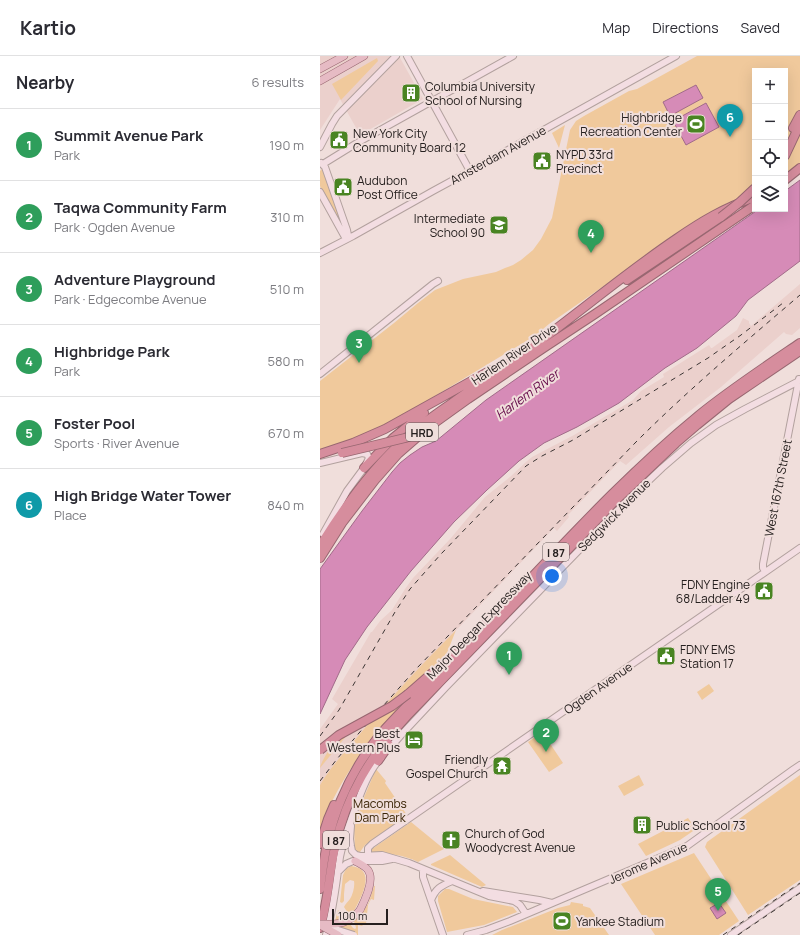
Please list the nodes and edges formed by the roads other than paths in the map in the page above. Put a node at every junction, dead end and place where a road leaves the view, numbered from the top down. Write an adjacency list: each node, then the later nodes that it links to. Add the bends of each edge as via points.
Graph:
1 (344, 56): 7 (main road)
2 (362, 56): 8 (main road)
3 (396, 56): 13 (main road, via 341,112)
4 (407, 56): 9 (main road)
5 (514, 56): 9 (main road)
6 (676, 56): 17 (main road, Amsterdam Avenue)
7 (320, 69)
8 (320, 81)
9 (432, 102): 15 (main road); 17 (main road)
10 (800, 115): 12 (highway)
11 (800, 124): 14 (highway)
12 (788, 140)
13 (320, 147)
14 (788, 150)
15 (321, 163): 27 (main road, via 325,167 347,230)
16 (800, 168): 19 (highway)
17 (470, 171): 27 (main road, Amsterdam Avenue)
18 (800, 174): 20 (highway)
19 (788, 178)
20 (788, 184)
21 (752, 191): 26 (highway, bridge)
22 (320, 192): 27 (main road)
23 (752, 196): 30 (highway, Harlem River Drive / HRD, via 691,229 634,268)
24 (752, 197): 26 (highway)
25 (752, 207): 31 (highway, Harlem River Drive / HRD)
26 (722, 218): 30 (highway, via 594,305); 31 (highway, via 593,311)
27 (346, 239): 28 (main road, Amsterdam Avenue)
28 (320, 253)
29 (438, 281): 39 (main road)
30 (571, 317): 34 (highway, Harlem River Drive / HRD)
31 (578, 326): 33 (highway, Harlem River Drive / HRD)
32 (800, 337): 38 (highway)
33 (557, 339): 43 (highway, bridge, via 544,351 436,426 396,440); 50 (highway, Harlem River Drive / HRD, via 418,435 366,490)
34 (539, 342): 41 (highway); 48 (highway, Harlem River Drive / HRD, via 411,433 364,483)
35 (800, 343): 38 (highway, Major Deegan Expressway / I 87)
36 (800, 351): 44 (highway, Major Deegan Expressway / I 87, via 740,391)
37 (800, 356): 44 (highway, via 727,407)
38 (767, 366): 52 (highway, Major Deegan Expressway / I 87, via 733,389 668,441 599,507)
39 (320, 374)
40 (800, 379): 51 (main road, West 167th Street, via 763,564); 55 (main road, Sedgwick Avenue, via 716,425 662,468 446,687)
41 (445, 396): 42 (highway, via 396,424); 46 (highway, via 393,438)
42 (320, 454)
43 (320, 458)
44 (656, 462): 53 (highway, Major Deegan Expressway / I 87, via 616,500)
45 (320, 463): 46 (main road, via 364,452 369,458)
46 (364, 468): 47 (main road, via 347,491)
47 (320, 540)
48 (320, 546)
49 (800, 548): 51 (main road, Ogden Avenue)
50 (320, 558)
51 (765, 571): 60 (main road, Ogden Avenue, via 372,844 368,848)
52 (456, 655): 54 (highway, bridge, via 392,706 339,735); 57 (highway, Major Deegan Expressway / I 87, via 380,734 363,757)
53 (429, 694): 55 (highway); 72 (highway, Major Deegan Expressway / I 87, via 396,727 379,749 351,796 336,841)
54 (320, 750)
55 (378, 761): 58 (main road, Sedgwick Avenue, via 364,785)
56 (800, 765): 69 (main road, Jerome Avenue, via 687,846)
57 (345, 790): 59 (highway, via 333,806); 66 (highway, Major Deegan Expressway / I 87, via 329,836)
58 (353, 815): 60 (main road, via 351,849 354,853); 63 (main road, via 342,848)
59 (320, 844)
60 (368, 858): 61 (main road); 62 (main road, via 382,855)
61 (355, 861): 63 (main road); 71 (main road, bridge, via 367,869 371,878 360,910 345,923)
62 (423, 869): 64 (main road); 68 (main road)
63 (338, 871): 73 (main road)
64 (452, 881): 67 (main road); 68 (main road, via 438,888)
65 (800, 888): 78 (main road)
66 (320, 889)
67 (475, 890): 69 (main road); 70 (main road, via 514,901)
68 (431, 900): 76 (main road)
69 (552, 903): 70 (main road, Jerome Avenue)
70 (526, 914): 77 (main road, Jerome Avenue)
71 (320, 924): 74 (main road, bridge); 75 (main road, bridge)
72 (320, 928)
73 (326, 935)
74 (338, 935)
75 (354, 935)
76 (443, 935)
77 (467, 935)
78 (731, 935)

